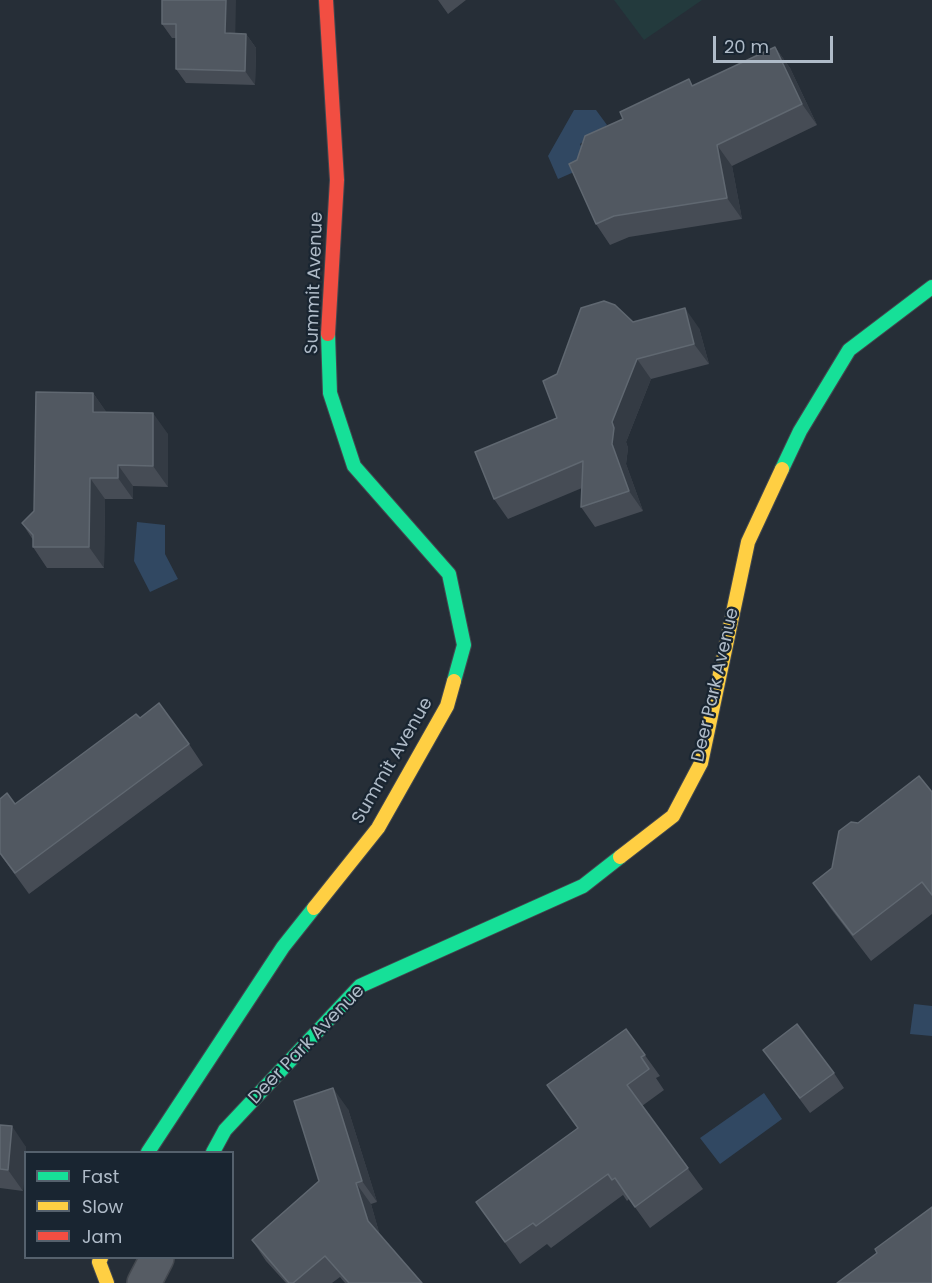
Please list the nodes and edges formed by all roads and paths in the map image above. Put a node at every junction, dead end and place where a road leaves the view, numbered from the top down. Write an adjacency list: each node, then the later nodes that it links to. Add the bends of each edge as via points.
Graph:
1 (326, 0): 3 (street, Summit Avenue, via 338,180 328,338 330,393 354,466 449,574 464,645 447,706 378,828 283,947)
2 (932, 286): 4 (street, Deer Park Avenue, via 849,350 800,431 748,542 700,763 673,816 583,886 360,986 225,1130)
3 (149, 1151)
4 (214, 1151)
5 (100, 1259): 7 (street)
6 (156, 1259): 8 (street)
7 (107, 1283)
8 (144, 1283)

